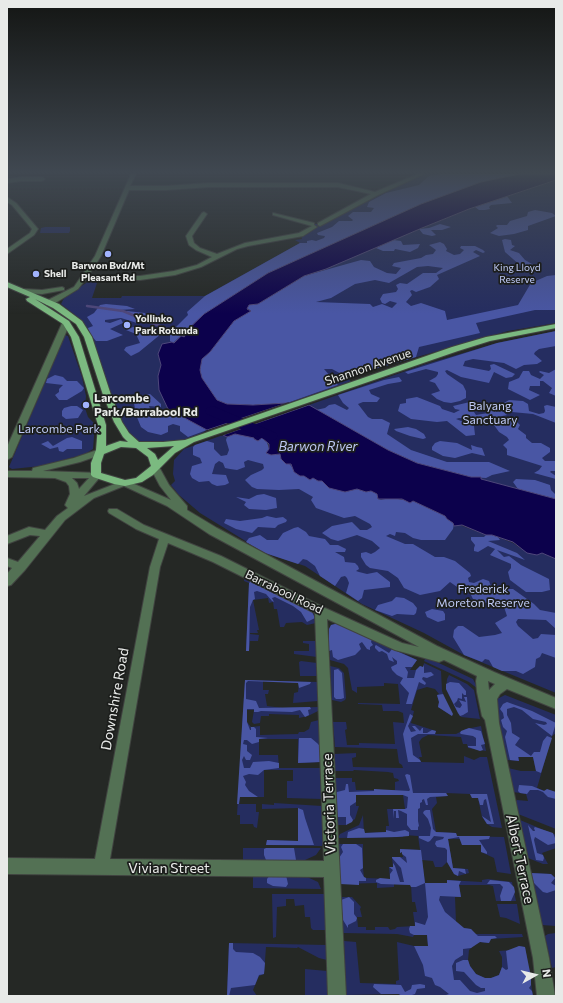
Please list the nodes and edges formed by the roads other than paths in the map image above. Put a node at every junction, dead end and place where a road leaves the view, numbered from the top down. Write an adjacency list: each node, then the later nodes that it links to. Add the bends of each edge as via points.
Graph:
1 (28, 221): 7 (street, via 35,229 32,234)
2 (113, 221): 9 (street, via 98,256)
3 (199, 221): 8 (street, via 189,236 191,244)
4 (300, 221): 6 (street)
5 (323, 221): 6 (street)
6 (315, 225): 8 (street, via 301,235 247,244)
7 (7, 252)
8 (216, 256): 9 (street, via 199,266 154,277)
9 (83, 278): 11 (street); 13 (street, via 76,288)
10 (7, 285): 12 (main road); 13 (main road)
11 (62, 289): 12 (street); 13 (street)
12 (24, 291): 13 (main road)
13 (44, 302): 14 (main road); 19 (main road, via 72,316 86,335 114,415 126,435)
14 (66, 323): 16 (main road); 17 (street)
15 (556, 326): 18 (main road, Shannon Avenue, via 482,341)
16 (74, 335): 17 (street, via 67,332); 20 (main road, via 102,425)
17 (60, 336): 21 (street)
18 (191, 440): 19 (main road, Shannon Avenue); 22 (main road, Shannon Avenue)
19 (138, 445): 20 (main road, via 120,444); 22 (main road, via 152,456)
20 (101, 451): 24 (street, via 67,463); 26 (main road, via 96,463)
21 (7, 457)
22 (156, 466): 27 (main road, via 144,477); 30 (street, Barrabool Road, via 165,486)
23 (7, 474): 24 (street)
24 (18, 474): 25 (street)
25 (49, 474): 26 (street); 28 (street, via 64,477 73,483 75,490)
26 (96, 475): 27 (main road); 28 (street)
27 (124, 483): 30 (street, Barrabool Road, via 171,504); 31 (street, via 90,496)
28 (72, 502): 31 (street)
29 (112, 512): 33 (street, Barrabool Road)
30 (192, 517): 39 (street, Barrabool Road, via 304,581)
31 (61, 518): 32 (street)
32 (48, 534): 34 (street, via 29,531); 36 (street)
33 (165, 537): 38 (street, Barrabool Road, via 223,562); 45 (street, Downshire Road, via 156,566)
34 (7, 540)
35 (7, 562): 36 (street)
36 (21, 566): 37 (street)
37 (7, 582)
38 (321, 611): 39 (street, Barrabool Road, via 403,648); 46 (street, Victoria Terrace)
39 (460, 663): 40 (street, Barrabool Road)
40 (484, 673): 41 (street, Barrabool Road); 43 (street, Albert Terrace, via 484,704)
41 (506, 683): 42 (street, Barrabool Road); 43 (street, Albert Terrace, via 496,690 492,698)
42 (556, 704)
43 (492, 723): 48 (street, Albert Terrace, via 539,947)
44 (7, 866): 45 (street, Vivian Street)
45 (101, 867): 46 (street, Vivian Street)
46 (331, 869): 47 (street, Victoria Terrace)
47 (337, 996)
48 (546, 996)

